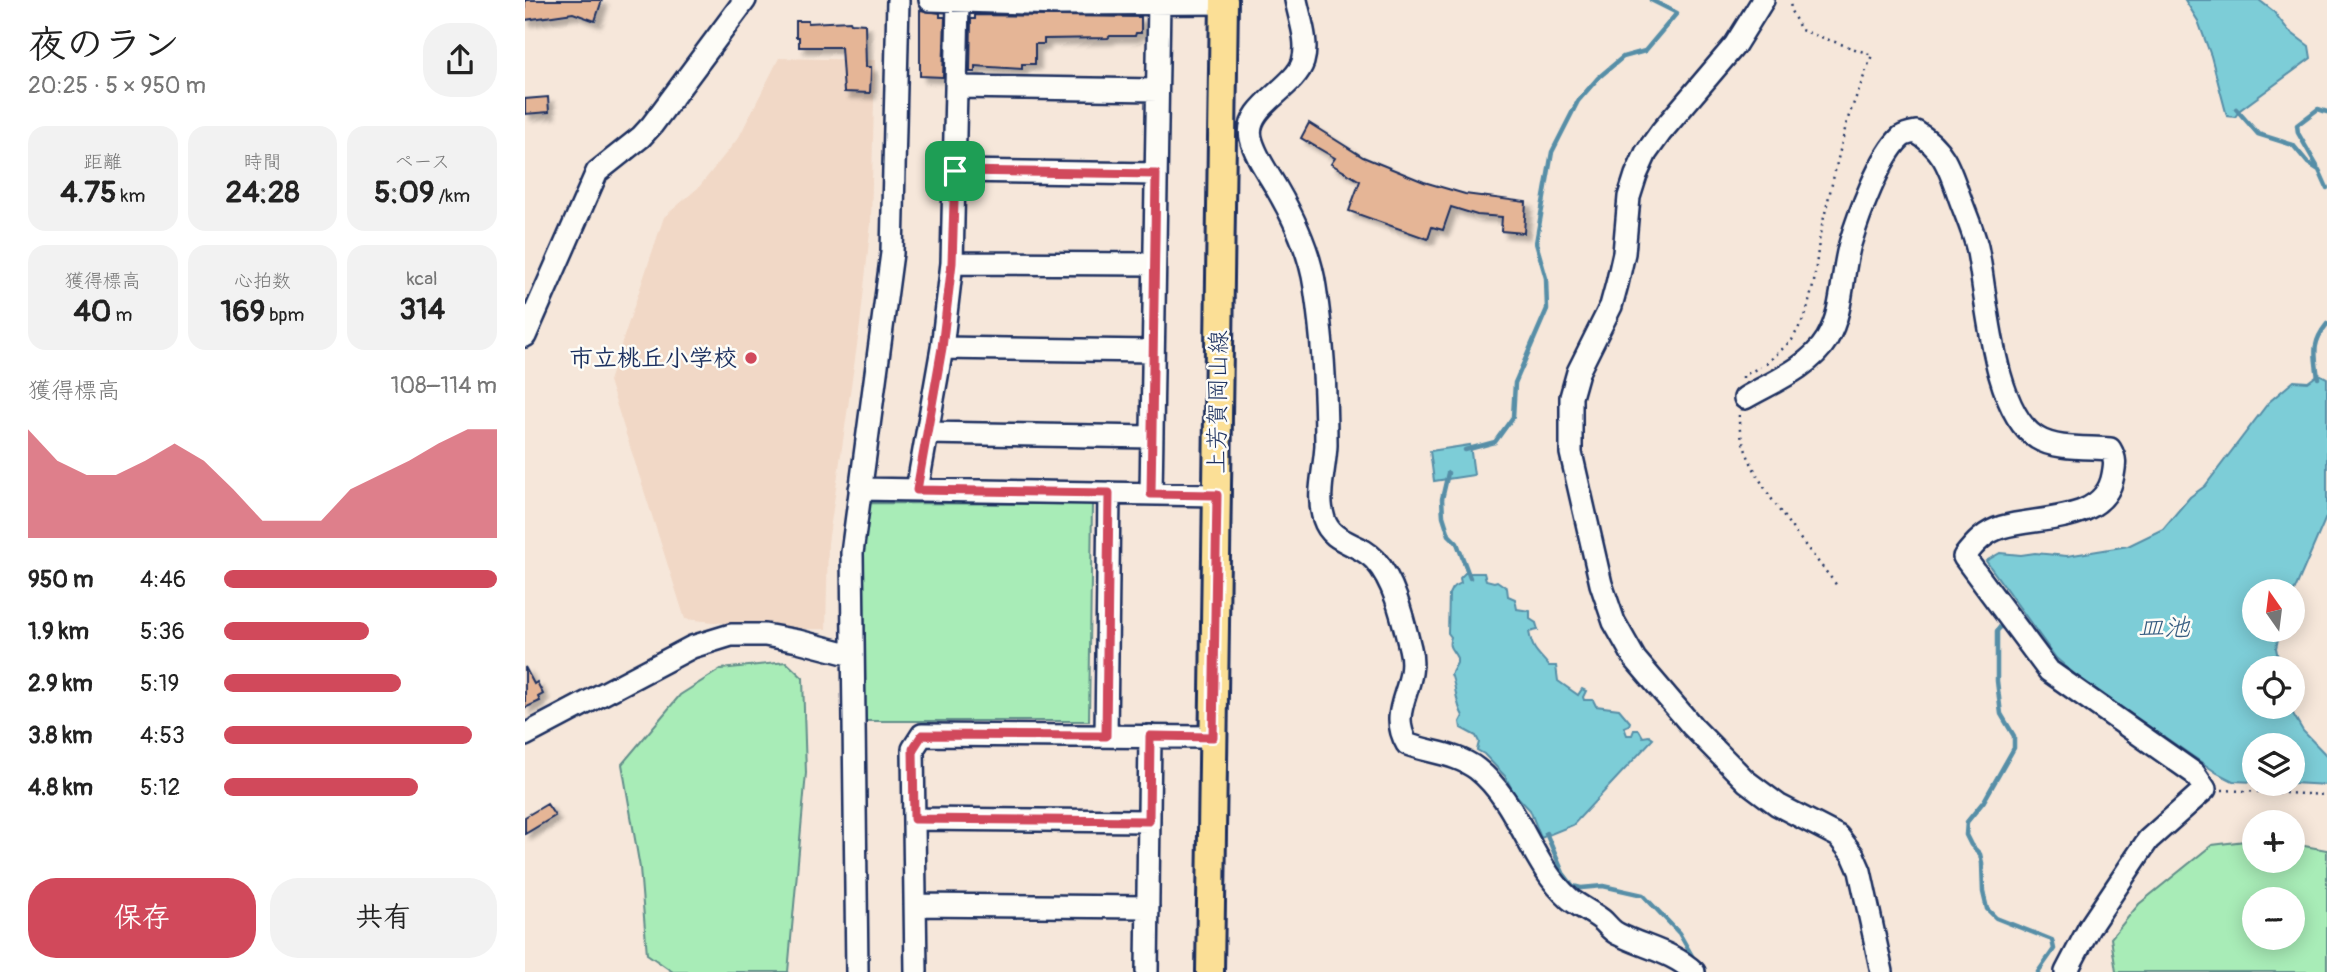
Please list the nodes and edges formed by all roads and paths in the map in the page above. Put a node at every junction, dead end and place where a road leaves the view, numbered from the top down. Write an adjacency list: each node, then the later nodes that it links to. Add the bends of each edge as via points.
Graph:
1 (745, 0): 17 (street, via 652,125 597,173)
2 (898, 0): 23 (street, via 892,253)
3 (930, 0): 8 (street)
4 (1296, 0): 44 (street, via 1306,48 1302,65 1258,112 1251,137 1293,216 1315,285 1324,382 1324,520 1330,532 1364,551 1384,572 1410,650 1413,665 1399,731 1407,744 1476,768 1517,818 1540,862 1570,899 1615,933 1684,963)
5 (1763, 0): 45 (street, via 1735,45 1661,131 1636,175 1618,284 1571,397 1571,453 1601,584 1635,659 1746,781 1778,805 1839,836 1860,871)
6 (1790, 0): 20 (path, via 1801,30 1872,55 1847,121 1807,314 1792,340 1767,364 1743,376)
7 (1224, 1): 10 (street); 27 (main road, 上芳賀岡山線)
8 (958, 2): 9 (street); 11 (street)
9 (1060, 2): 10 (street)
10 (1159, 2): 12 (street)
11 (956, 87): 12 (street); 13 (street)
12 (1157, 90): 14 (street)
13 (955, 171): 14 (street); 15 (street)
14 (1156, 174): 16 (street)
15 (952, 263): 16 (street); 18 (street)
16 (1154, 264): 19 (street)
17 (525, 337)
18 (942, 348): 19 (street); 21 (street)
19 (1153, 351): 22 (street)
20 (1745, 398): 28 (path, via 1738,424 1744,445 1777,507); 34 (street, via 1795,369 1829,337 1849,245 1878,172 1903,135 1916,132 1930,140 1950,169 1977,245 2004,389 2022,424 2050,443 2110,449 2116,460 2112,481 2097,504 2082,512 2001,527 1982,536 1964,556 2049,671 2194,774)
21 (927, 433): 22 (street); 24 (street)
22 (1151, 437): 26 (street)
23 (860, 489): 24 (street); 29 (street, via 852,553)
24 (917, 490): 25 (street)
25 (1109, 493): 26 (street); 31 (street)
26 (1151, 494): 27 (street)
27 (1217, 495): 33 (main road, 上芳賀岡山線)
28 (1839, 587)
29 (852, 655): 30 (street, via 765,635 731,635 692,647); 40 (street)
30 (525, 735)
31 (1106, 736): 32 (street); 36 (street, via 922,735 913,749)
32 (1150, 736): 33 (street); 37 (street)
33 (1213, 737): 43 (main road, 上芳賀岡山線)
34 (2205, 789): 35 (path); 46 (street, via 2148,840 2088,928)
35 (2327, 795)
36 (914, 819): 37 (street); 38 (street)
37 (1149, 821): 39 (street)
38 (915, 905): 39 (street); 41 (street)
39 (1148, 907): 42 (street)
40 (857, 972)
41 (916, 972)
42 (1147, 972)
43 (1210, 972)
44 (1694, 972)
45 (1882, 972)
46 (2066, 972)

